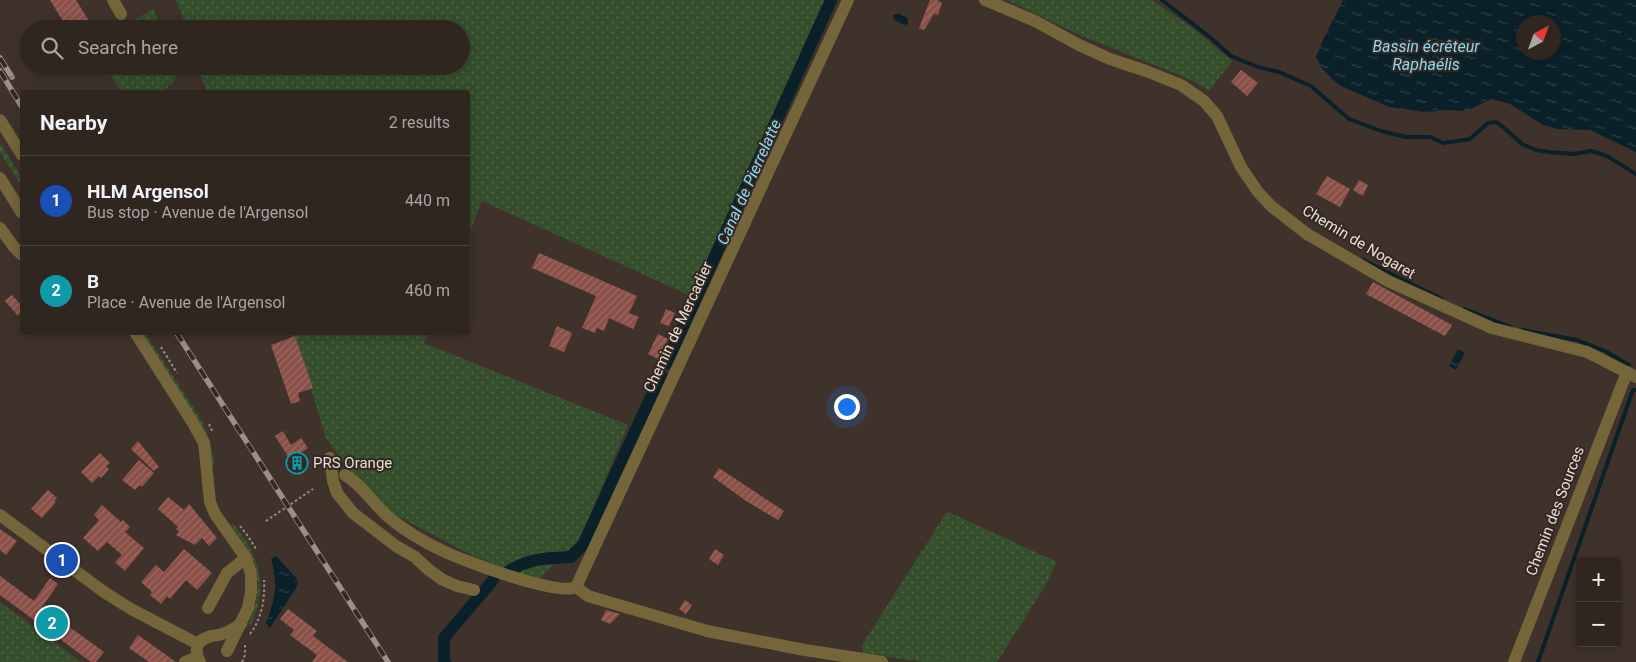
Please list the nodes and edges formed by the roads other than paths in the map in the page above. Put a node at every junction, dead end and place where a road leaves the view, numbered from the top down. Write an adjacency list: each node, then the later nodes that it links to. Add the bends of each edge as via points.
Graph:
1 (113, 0): 4 (street)
2 (848, 0): 17 (street, Chemin de Mercadier)
3 (985, 0): 12 (street, Chemin de Nogaret, via 1110,59 1181,85 1204,101 1217,116 1258,192 1307,234 1388,281 1492,328 1587,352)
4 (122, 14)
5 (0, 120): 6 (street)
6 (20, 152)
7 (0, 178): 8 (street)
8 (20, 209)
9 (0, 228): 10 (street)
10 (20, 253)
11 (137, 335): 16 (street, via 204,444 210,502)
12 (1631, 375): 26 (street, Chemin des Sources)
13 (330, 458): 18 (street, via 337,493 353,513 443,580)
14 (345, 475): 17 (street, via 356,481 392,520 441,550 543,586 564,589)
15 (0, 515): 22 (street, via 131,609)
16 (246, 558): 19 (street, via 228,573); 20 (street, via 252,592)
17 (576, 586): 25 (street, via 588,596 685,626)
18 (474, 590)
19 (208, 608)
20 (241, 624): 21 (street); 23 (street)
21 (214, 636): 22 (street); 23 (street, via 222,640)
22 (198, 644): 24 (street)
23 (225, 656)
24 (194, 660)
25 (882, 662)
26 (1514, 662)

